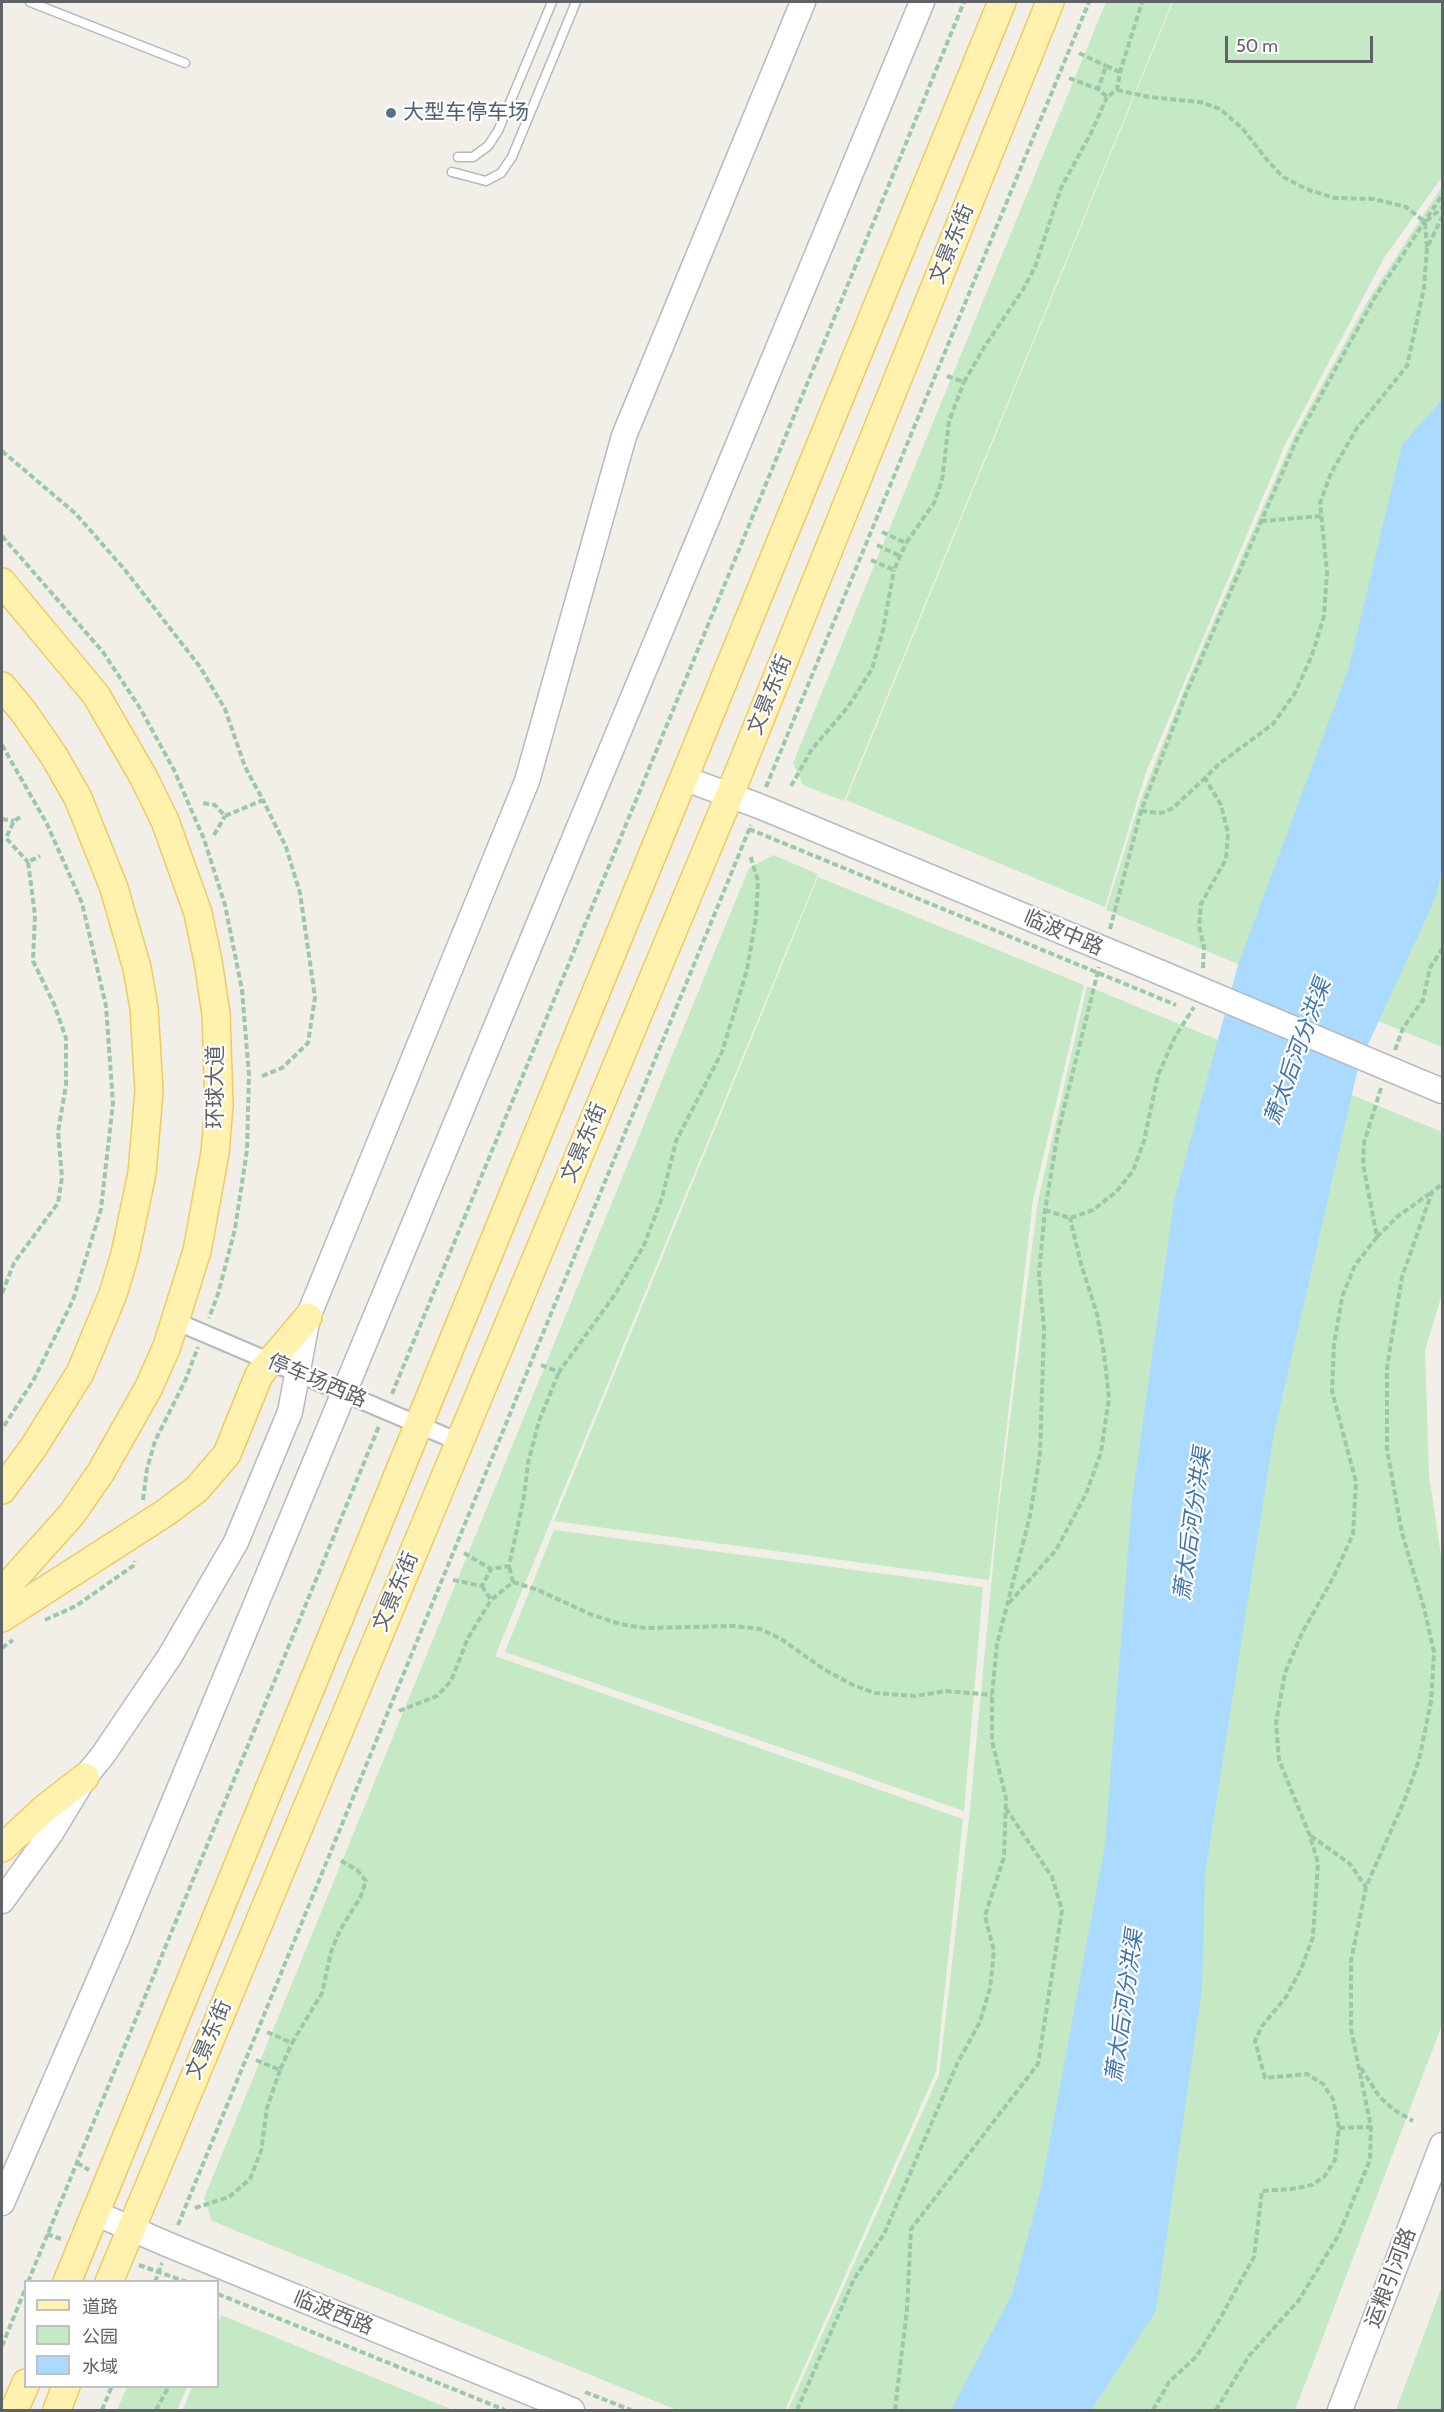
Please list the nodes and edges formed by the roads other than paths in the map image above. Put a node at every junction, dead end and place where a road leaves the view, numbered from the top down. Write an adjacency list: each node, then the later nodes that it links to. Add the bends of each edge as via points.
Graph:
1 (30, 2): 8 (lane)
2 (552, 2): 9 (lane, via 498,131 488,146 473,157)
3 (576, 2): 10 (lane, via 512,158 501,173 486,181)
4 (803, 2): 16 (street, via 624,436 527,781)
5 (922, 2): 20 (street)
6 (1002, 2): 13 (main road, 文景东街)
7 (1050, 2): 14 (main road, 文景东街)
8 (185, 63)
9 (458, 157)
10 (452, 172)
11 (2, 582): 17 (main road, 环球大道, via 96,695 165,821 198,913 216,1014 219,1105 207,1206)
12 (2, 686): 23 (main road, via 48,747 78,798 114,888 132,947 144,1008 149,1090 142,1173 113,1294 80,1373)
13 (683, 778): 14 (street, 临波中路); 21 (main road, 文景东街)
14 (730, 794): 15 (street, 临波中路, bridge, via 1101,961 1164,974); 22 (main road, 文景东街)
15 (1443, 1091)
16 (308, 1317): 18 (main road); 19 (street)
17 (175, 1321): 18 (street, 停车场西路); 24 (main road, 环球大道, via 149,1387 101,1472 72,1514)
18 (270, 1362): 19 (street, 停车场西路); 25 (main road, via 259,1375 227,1454 197,1489)
19 (297, 1373): 20 (street, 停车场西路); 26 (street, via 290,1412 236,1542 170,1656)
20 (345, 1393): 21 (street, 停车场西路); 30 (street)
21 (418, 1424): 22 (street, 停车场西路); 31 (main road, 文景东街)
22 (459, 1442): 32 (main road, 文景东街)
23 (2, 1490)
24 (2, 1592)
25 (2, 1618)
26 (85, 1777): 27 (main road); 28 (street)
27 (2, 1848)
28 (2, 1901)
29 (1443, 2145): 40 (street, 运粮引河路)
30 (2, 2203)
31 (95, 2213): 32 (street, 临波西路); 33 (main road, 文景东街)
32 (130, 2228): 34 (main road, 文景东街); 39 (street, 临波西路)
33 (68, 2280)
34 (110, 2280)
35 (24, 2388): 37 (main road)
36 (65, 2388): 38 (main road)
37 (14, 2410)
38 (57, 2410)
39 (572, 2410)
40 (1340, 2410)

